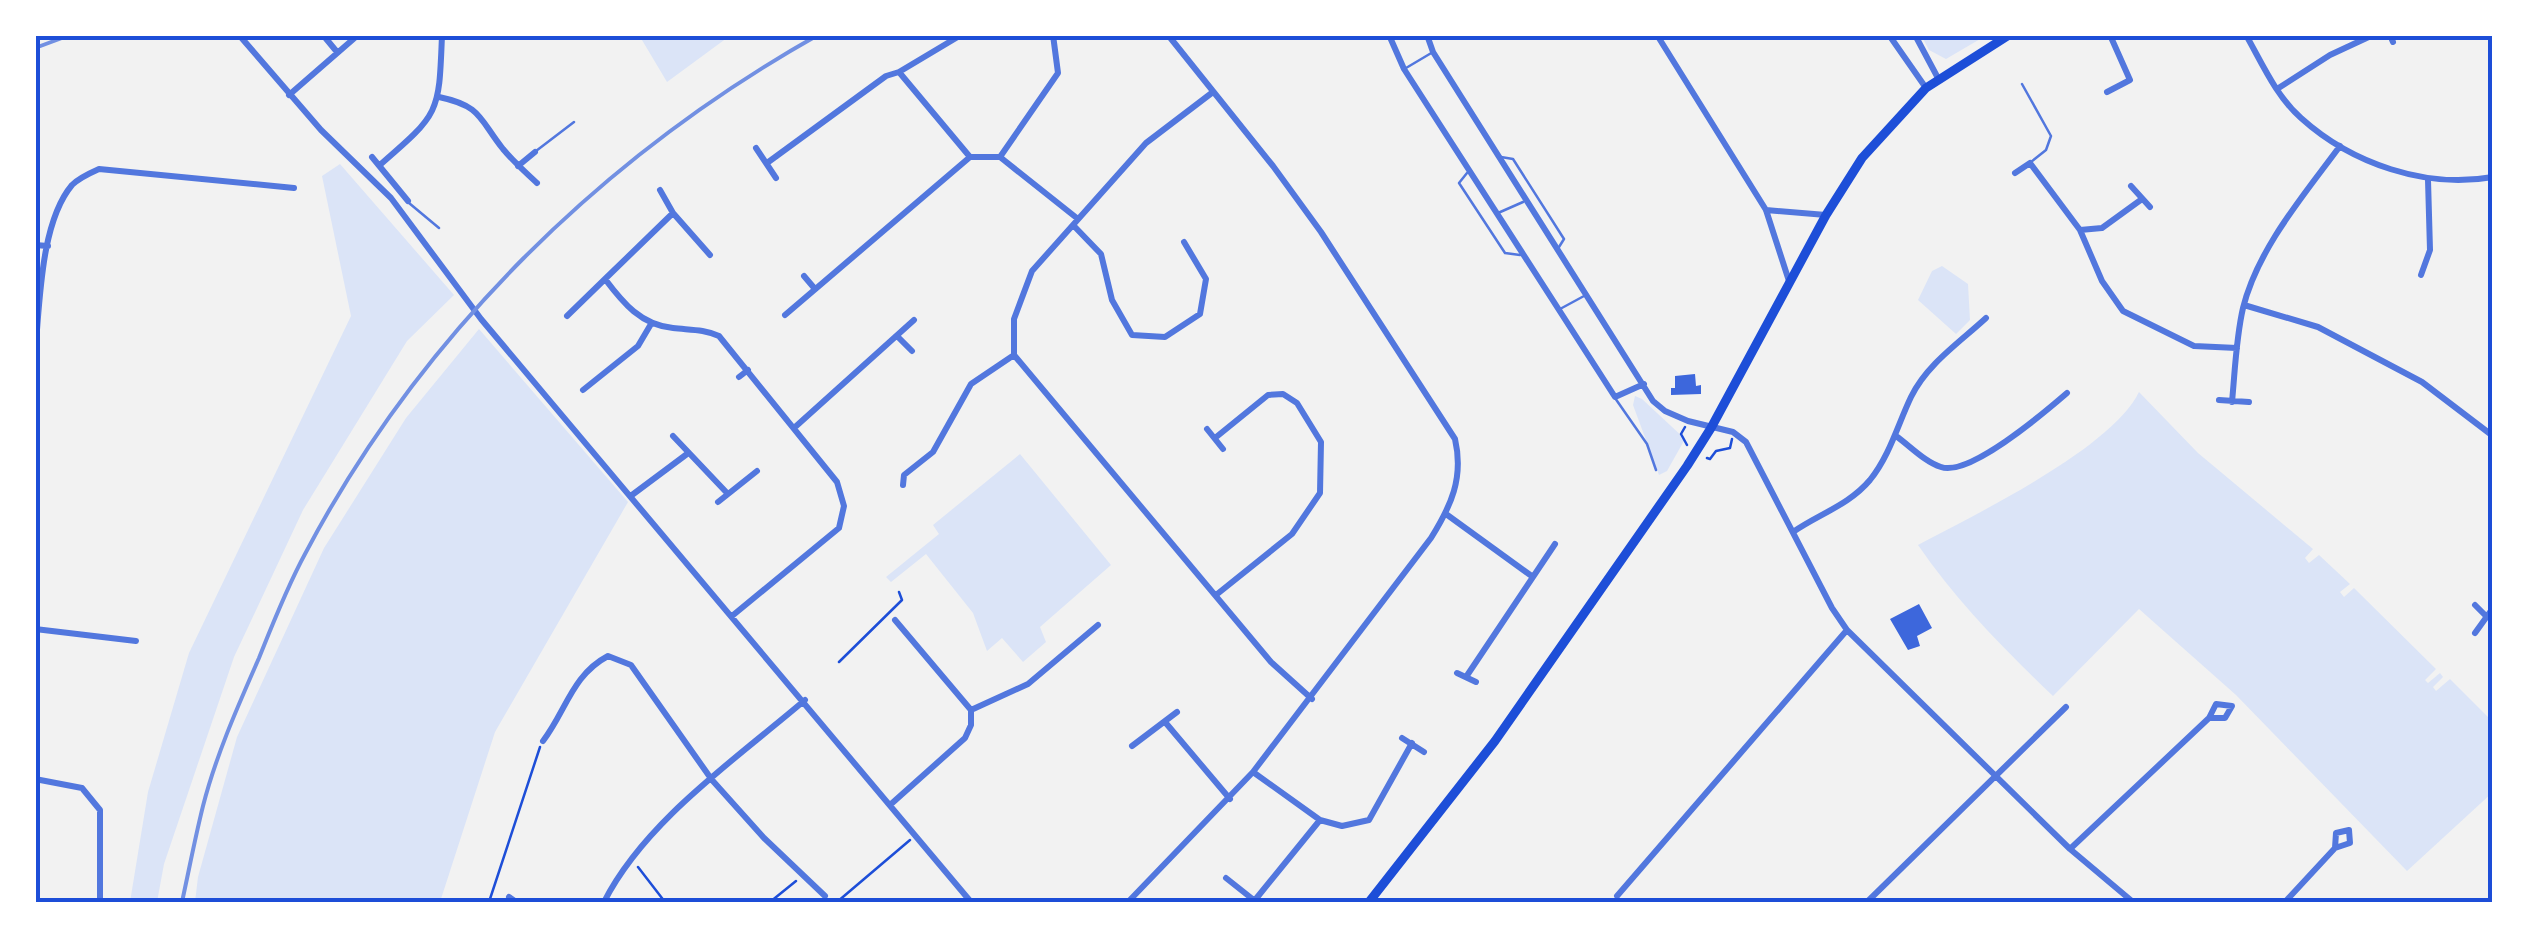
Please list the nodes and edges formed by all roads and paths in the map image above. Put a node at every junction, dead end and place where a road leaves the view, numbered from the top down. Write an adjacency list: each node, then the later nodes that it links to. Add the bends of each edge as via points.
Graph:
1 (239, 35): 27 (street)
2 (323, 35): 17 (street)
3 (358, 35): 17 (street)
4 (442, 35): 28 (street)
5 (961, 35): 20 (street)
6 (1053, 35): 35 (street, via 1058,73)
7 (1168, 35): 25 (street)
8 (1389, 35): 19 (street)
9 (1427, 35): 18 (street)
10 (1656, 35): 54 (street)
11 (1889, 35): 23 (street)
12 (1915, 35): 21 (street)
13 (2009, 35): 21 (main road)
14 (2110, 35): 26 (street, via 2130,80)
15 (2246, 35): 24 (street)
16 (2373, 35): 24 (street)
17 (336, 52): 27 (street)
18 (1433, 52): 19 (lane); 36 (street)
19 (1404, 69): 41 (street)
20 (899, 72): 33 (street); 37 (street)
21 (1939, 80): 23 (main road)
22 (2022, 84): 38 (lane, via 2051,136)
23 (1926, 88): 57 (main road, via 1862,158)
24 (2276, 89): 30 (street, via 2300,118)
25 (1212, 92): 58 (street, via 1146,144); 109 (street, via 1321,232 1455,440 1459,478)
26 (2107, 92)
27 (289, 94): 107 (street, via 390,198 463,296)
28 (439, 97): 39 (street, via 423,127); 40 (street, via 472,107)
29 (574, 122): 32 (lane)
30 (2340, 146): 45 (street); 73 (street, via 2289,216)
31 (756, 148): 37 (street)
32 (535, 152): 40 (street)
33 (970, 156): 35 (street); 71 (street)
34 (372, 157): 39 (street)
35 (1000, 157): 58 (street)
36 (1499, 157): 51 (street); 64 (lane, via 1514,160 1564,239)
37 (767, 163): 44 (street)
38 (2030, 163): 42 (street); 60 (street)
39 (380, 164): 52 (street)
40 (518, 166): 46 (street)
41 (1469, 170): 56 (street); 66 (lane, via 1458,183 1505,253)
42 (2015, 173)
43 (2493, 177): 45 (street)
44 (776, 178)
45 (2428, 180): 67 (street, via 2430,250)
46 (537, 183)
47 (2132, 186): 50 (street)
48 (294, 188): 63 (street, via 99,168 74,183 57,211)
49 (660, 190): 55 (street)
50 (2142, 199): 53 (street); 60 (street, via 2102,228)
51 (1527, 200): 56 (lane); 64 (street)
52 (408, 202): 59 (lane)
53 (2150, 207)
54 (1766, 210): 57 (street); 70 (street)
55 (673, 213): 65 (street); 69 (street)
56 (1497, 214): 66 (street)
57 (1826, 215): 70 (main road)
58 (1076, 222): 61 (street, via 1100,254 1112,300 1132,335 1166,337 1200,314 1206,279); 84 (street, via 1032,271 1014,319)
59 (438, 228)
60 (2080, 230): 81 (street, via 2123,311 2194,346)
61 (1184, 242)
62 (35, 245): 63 (street)
63 (48, 246): 83 (street)
64 (1558, 248): 72 (street)
65 (710, 255)
66 (1526, 256): 74 (street)
67 (2422, 274)
68 (804, 276): 71 (street)
69 (605, 278): 75 (street); 79 (street, via 625,306)
70 (1789, 281): 96 (main road)
71 (815, 289): 76 (street)
72 (1588, 294): 74 (lane); 87 (street)
73 (2244, 305): 81 (street); 99 (street, via 2318,327 2422,382)
74 (1559, 309): 90 (street)
75 (567, 316)
76 (785, 316)
77 (1986, 318): 98 (street, via 1936,362 1912,394)
78 (914, 320): 80 (street)
79 (651, 324): 85 (street, via 719,336); 88 (street, via 638,346)
80 (898, 337): 82 (street); 94 (street)
81 (2237, 348): 92 (street)
82 (912, 351)
83 (35, 353)
84 (1014, 355): 105 (street, via 972,384 934,452 904,475); 114 (street)
85 (748, 370): 86 (street); 94 (street)
86 (740, 378)
87 (1644, 384): 90 (street); 96 (street, via 1665,411)
88 (583, 390)
89 (2067, 394): 98 (street, via 2026,428 1952,469)
90 (1615, 397): 103 (lane)
91 (2219, 400): 92 (street)
92 (2232, 402): 93 (street)
93 (2249, 402)
94 (794, 428): 117 (street, via 837,482 844,506 839,528)
95 (1206, 428): 100 (street)
96 (1711, 428): 110 (street, via 1746,442); 168 (main road, via 1495,742)
97 (673, 436): 102 (street)
98 (1896, 436): 110 (street, via 1870,480 1842,505)
99 (2493, 436)
100 (1215, 438): 101 (street); 114 (street, via 1268,395 1284,394 1298,403 1321,442 1320,493 1292,534)
101 (1222, 449)
102 (687, 453): 106 (street); 107 (street)
103 (1656, 470)
104 (756, 471): 106 (street)
105 (903, 484)
106 (727, 493): 108 (street)
107 (632, 494): 117 (street)
108 (718, 502)
109 (1446, 514): 112 (street); 129 (street)
110 (1793, 532): 122 (street)
111 (1555, 544): 112 (street)
112 (1532, 577): 127 (street)
113 (899, 592): 125 (path, via 902,600)
114 (1216, 595): 129 (street)
115 (2475, 605): 118 (street)
116 (2493, 608): 118 (street)
117 (732, 616): 130 (street)
118 (2487, 616): 123 (street)
119 (895, 620): 132 (street)
120 (1098, 625): 132 (street, via 1028,684)
121 (35, 628): 124 (street)
122 (1847, 630): 142 (street); 156 (street)
123 (2474, 633)
124 (136, 641)
125 (839, 662)
126 (1457, 672): 127 (street)
127 (1466, 677): 128 (street)
128 (1476, 682)
129 (1312, 698): 141 (street)
130 (805, 700): 144 (street); 146 (street)
131 (2066, 708): 142 (street)
132 (971, 710): 146 (street, via 965,738)
133 (1178, 712): 135 (street)
134 (2209, 718): 150 (street)
135 (1165, 722): 139 (street); 145 (street)
136 (1402, 738): 138 (street)
137 (542, 741): 144 (street, via 578,679 608,656 631,665); 154 (path)
138 (1412, 743): 140 (street); 147 (street, via 1369,820 1342,826)
139 (1132, 746)
140 (1424, 752)
141 (1253, 772): 145 (street); 147 (street)
142 (1996, 778): 150 (street); 169 (street)
143 (35, 779): 159 (street, via 82,788 100,810)
144 (712, 780): 151 (street); 152 (street)
145 (1230, 800): 167 (street)
146 (890, 805): 148 (street)
147 (1320, 820): 158 (street)
148 (915, 835): 165 (path); 166 (street)
149 (2336, 848): 171 (street)
150 (2070, 849): 170 (street)
151 (632, 859): 162 (street); 163 (path)
152 (805, 874): 155 (street); 164 (path)
153 (1226, 878): 158 (street)
154 (495, 880): 157 (path); 160 (path)
155 (825, 896)
156 (1617, 896)
157 (508, 897): 161 (street)
158 (1255, 901)
159 (100, 902)
160 (489, 902)
161 (516, 902)
162 (604, 902)
163 (664, 902)
164 (770, 902)
165 (837, 902)
166 (971, 902)
167 (1128, 902)
168 (1369, 902)
169 (1867, 902)
170 (2133, 902)
171 (2285, 902)

